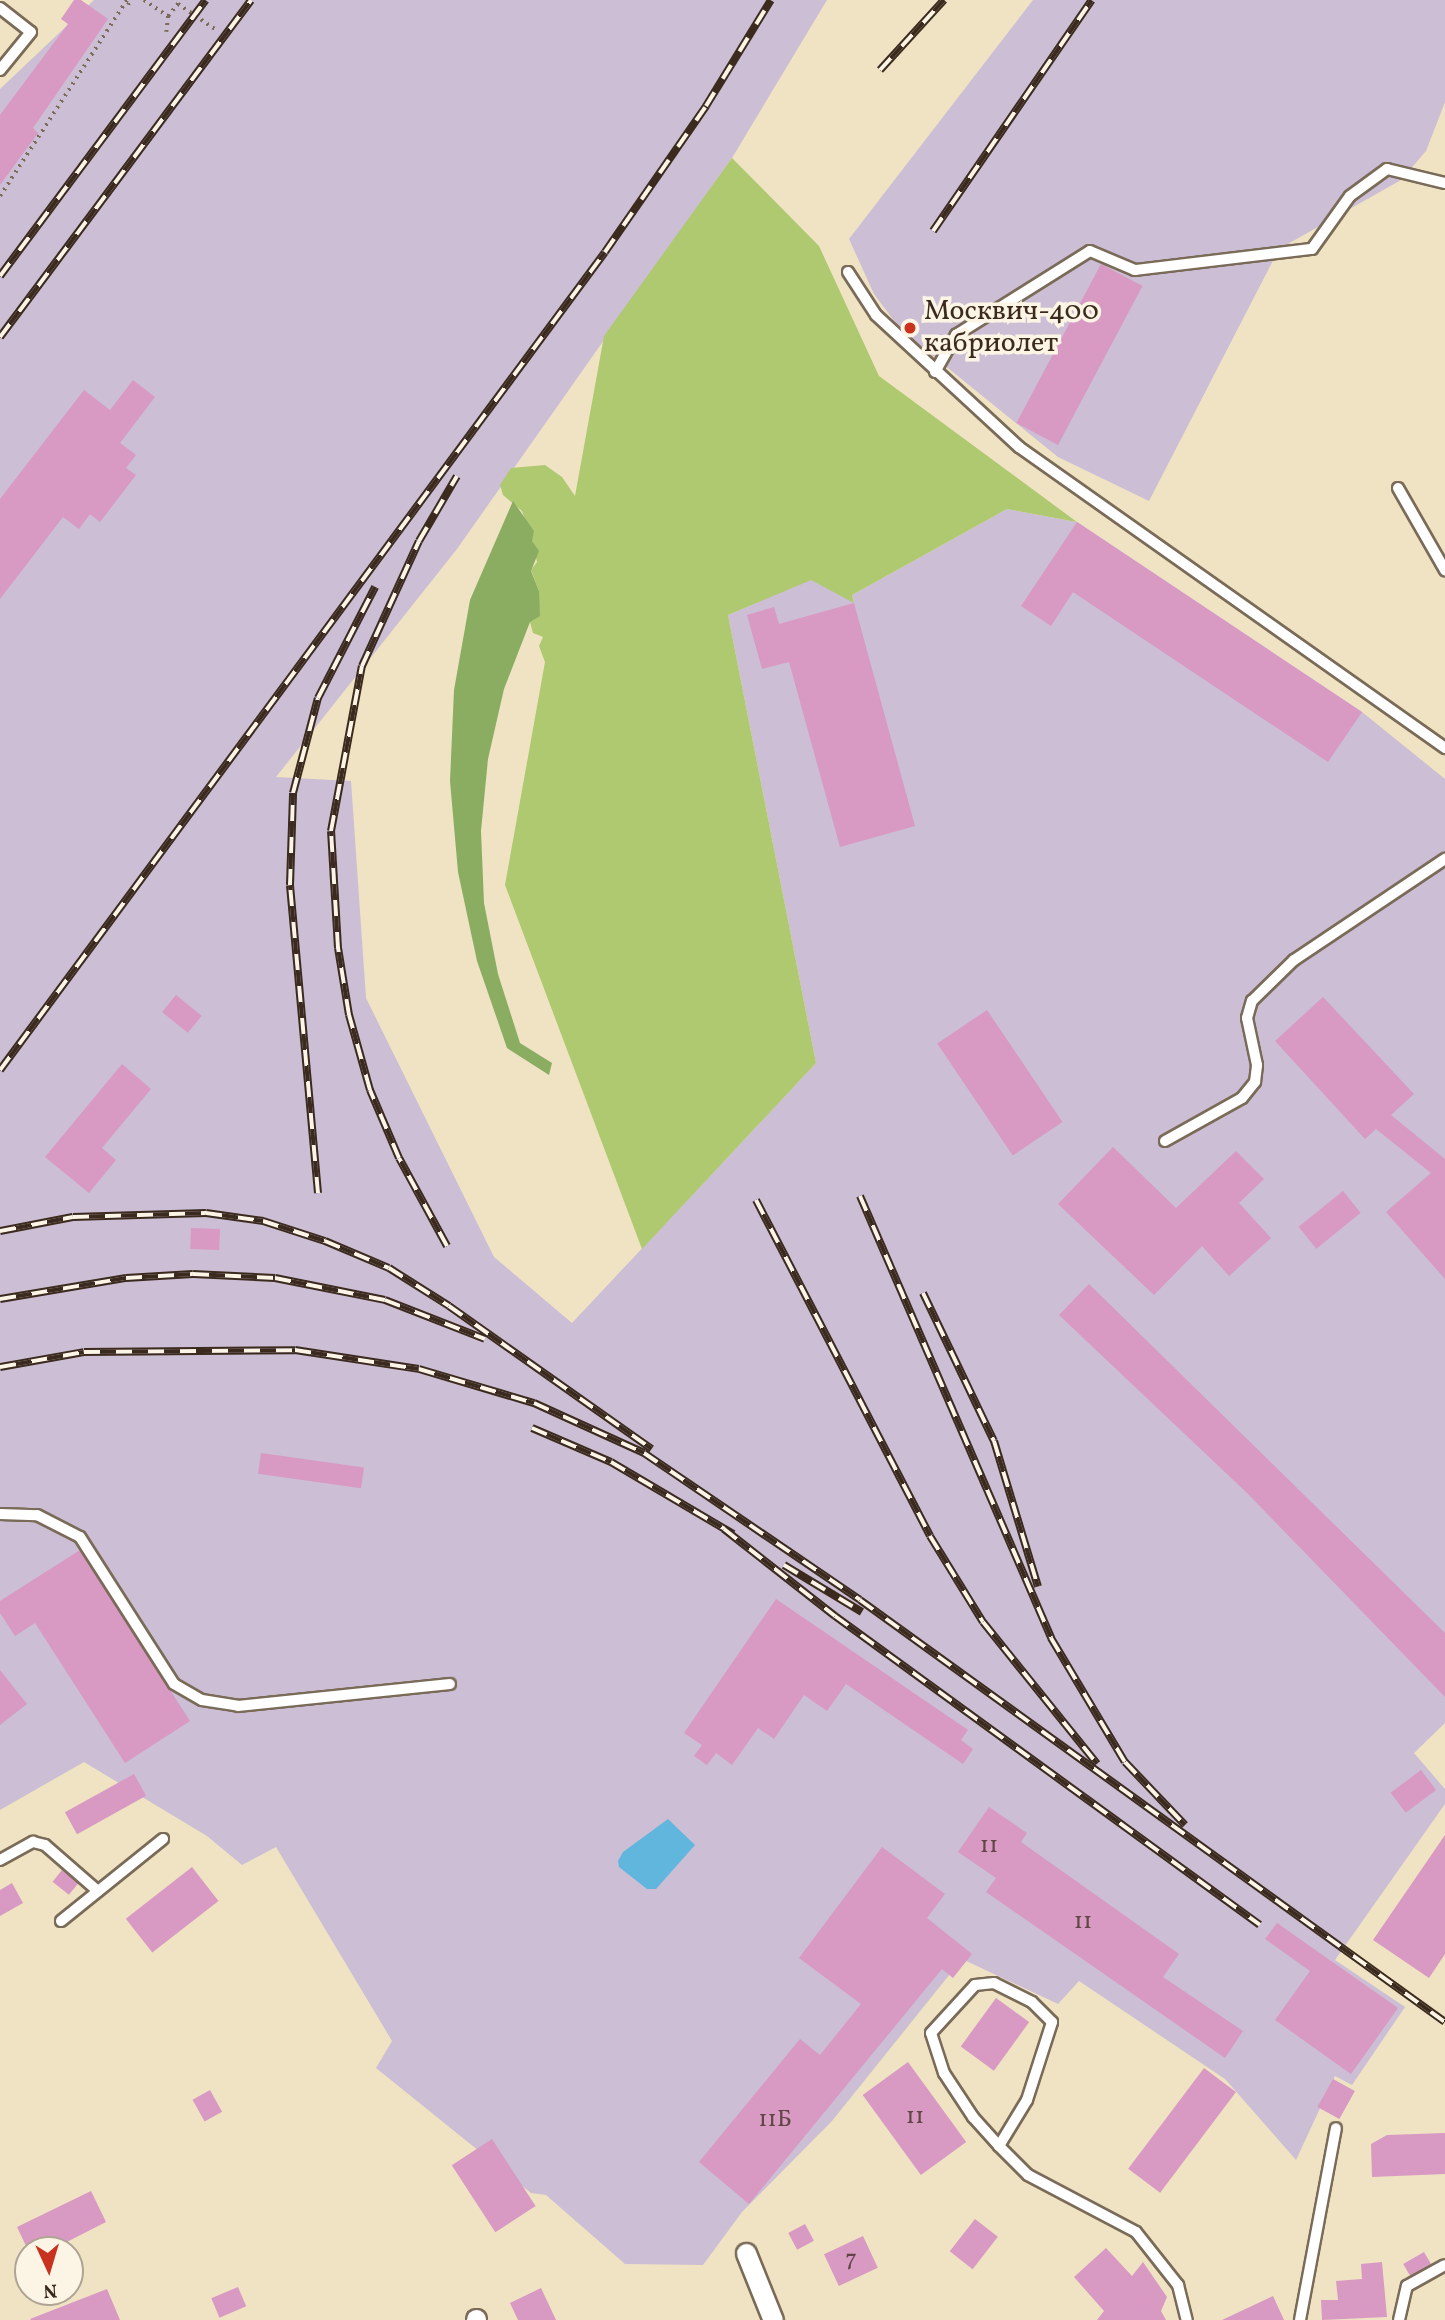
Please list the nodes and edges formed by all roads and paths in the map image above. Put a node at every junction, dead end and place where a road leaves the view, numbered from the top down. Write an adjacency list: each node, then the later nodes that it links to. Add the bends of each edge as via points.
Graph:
1 (144, 0): 5 (path)
2 (128, 2): 10 (path)
3 (179, 2): 5 (path); 7 (path)
4 (0, 8): 8 (lane, via 31,32)
5 (168, 16): 6 (path)
6 (166, 32)
7 (218, 32)
8 (0, 70)
9 (1445, 183): 12 (lane, via 1387,169 1350,195 1312,249 1135,270 1090,251 956,335)
10 (0, 196)
11 (848, 272): 12 (lane, via 876,314)
12 (934, 372): 15 (lane, via 1019,447)
13 (1398, 488): 14 (lane)
14 (1445, 570)
15 (1445, 748)
16 (1445, 859): 17 (lane, via 1294,960 1252,1001 1247,1018 1257,1065 1255,1082 1242,1098)
17 (1165, 1141)
18 (0, 1514): 19 (lane, via 37,1515 80,1537 174,1684 202,1700 238,1706)
19 (450, 1684)
20 (163, 1839): 22 (lane)
21 (0, 1860): 22 (lane, via 33,1842 45,1845)
22 (99, 1891): 23 (lane)
23 (61, 1921)
24 (1336, 2128): 30 (lane)
25 (999, 2147): 25 (lane, via 944,2073 932,2034 975,1985 994,1983 1032,2003 1052,2022 1027,2100); 29 (lane, via 1028,2175 1136,2232 1178,2285)
26 (747, 2253): 28 (street)
27 (1445, 2265): 31 (lane, via 1407,2286)
28 (773, 2320)
29 (1187, 2320)
30 (1300, 2320)
31 (1399, 2320)

